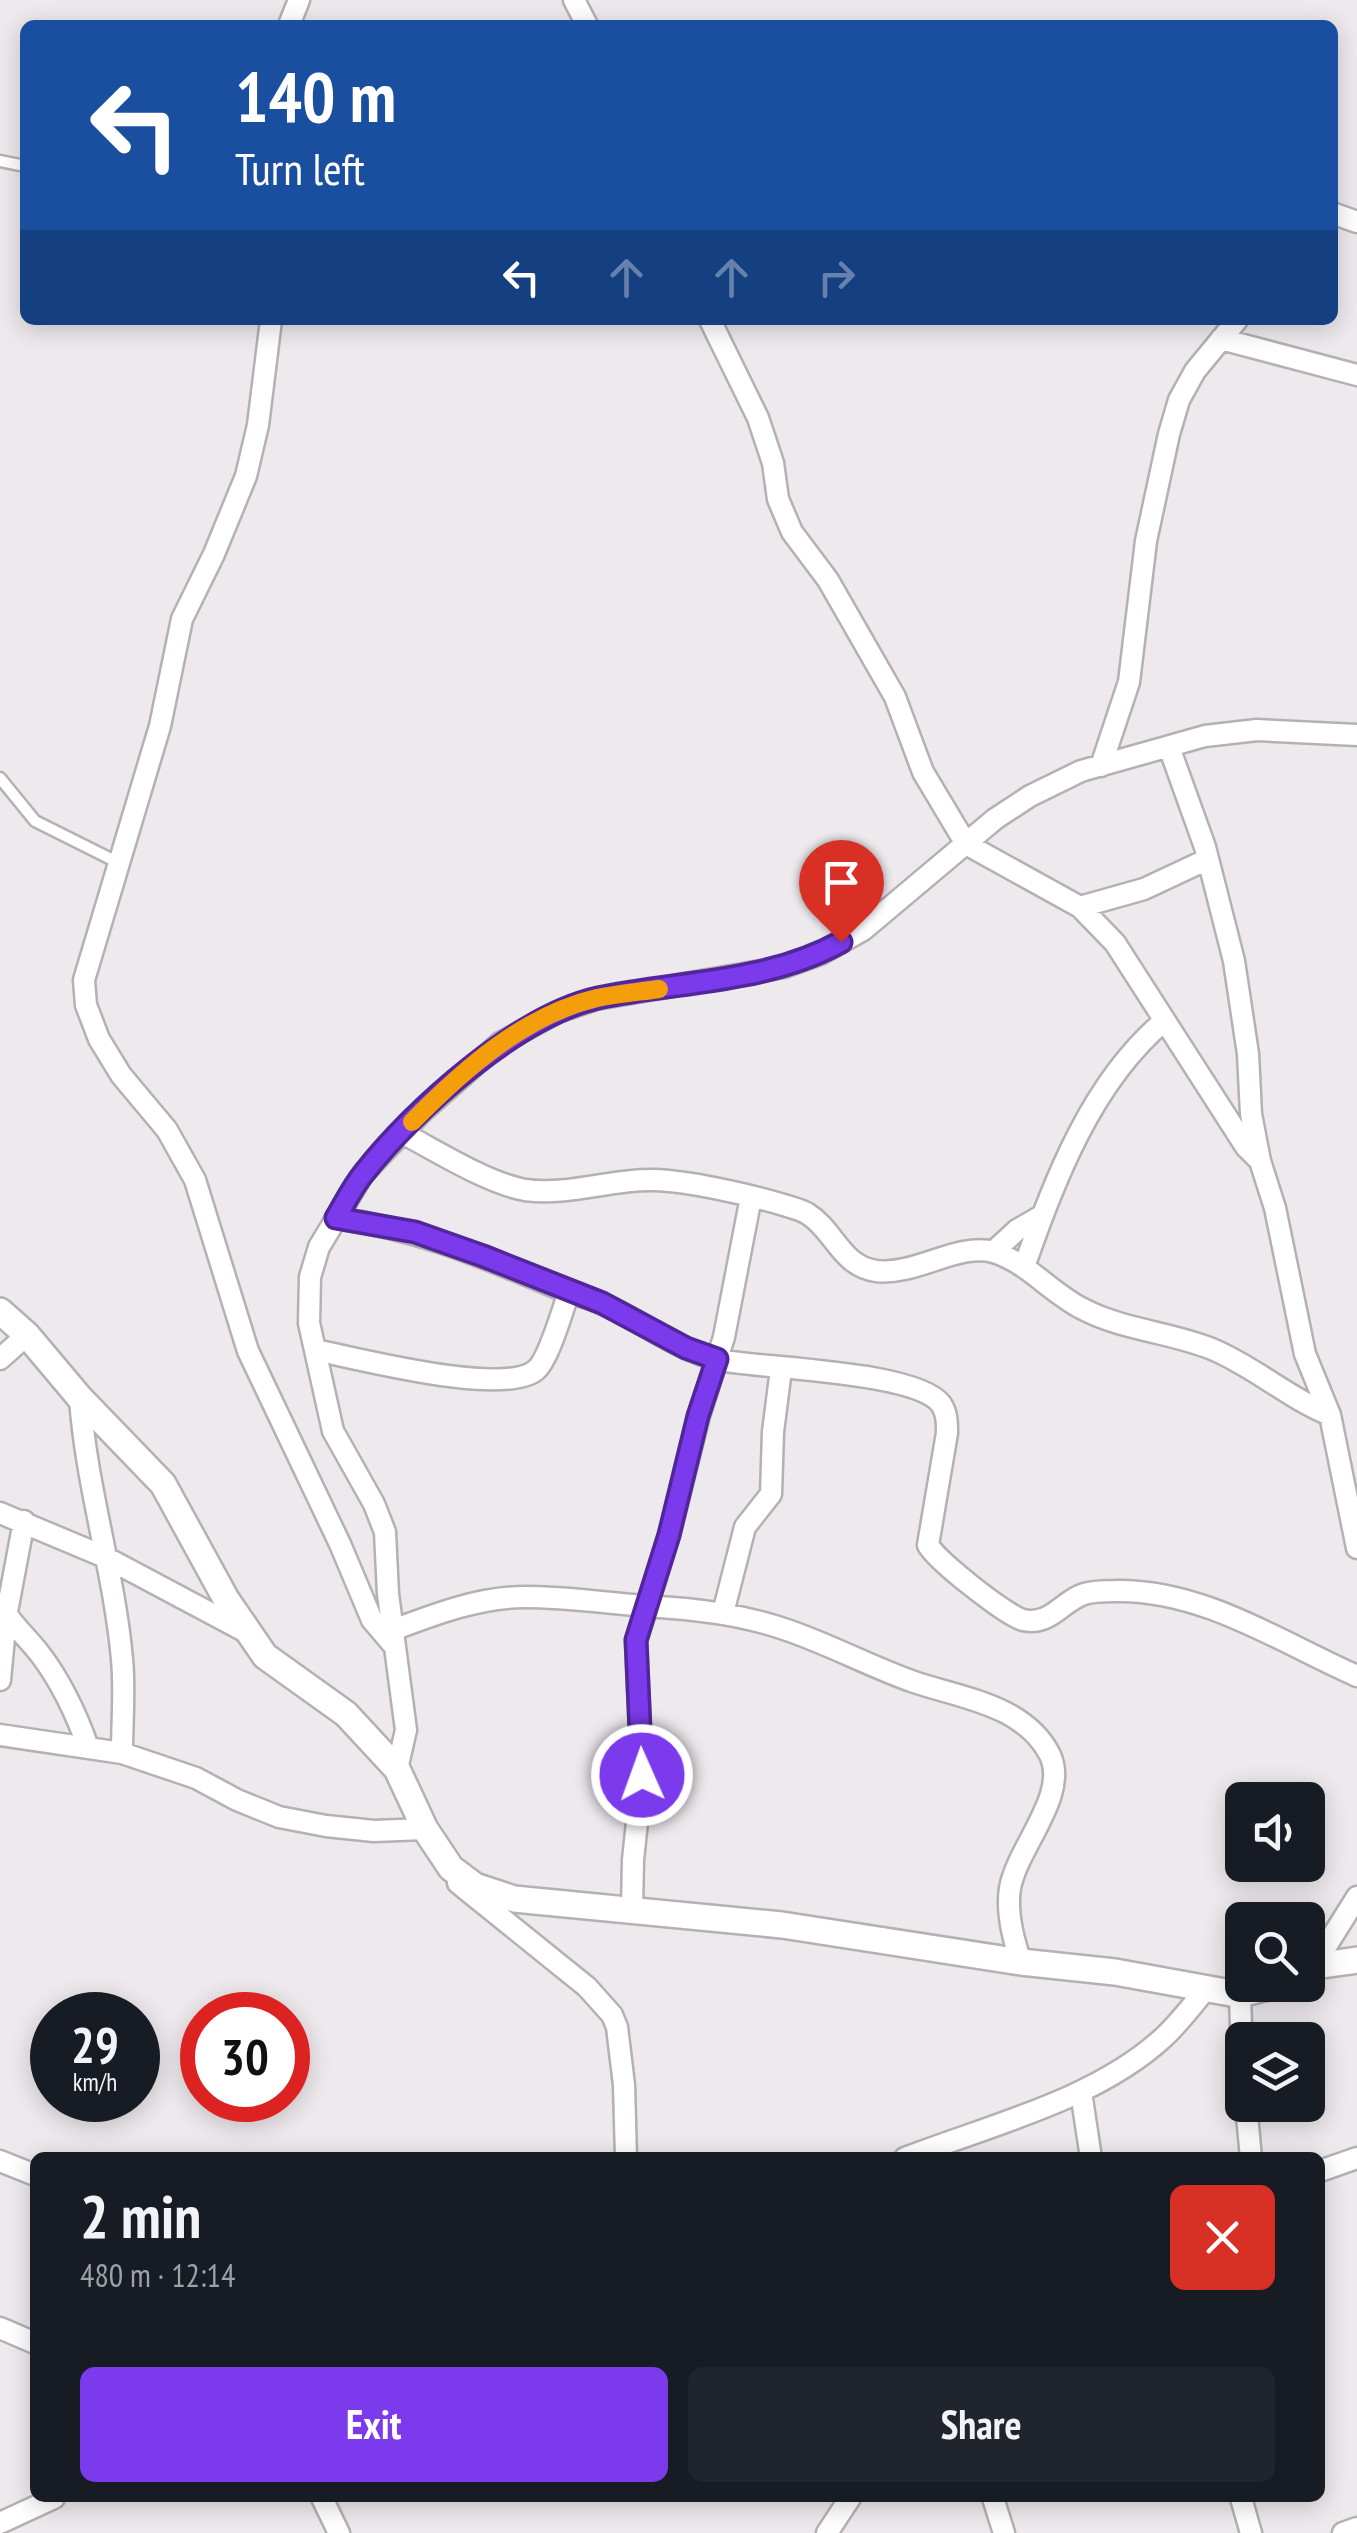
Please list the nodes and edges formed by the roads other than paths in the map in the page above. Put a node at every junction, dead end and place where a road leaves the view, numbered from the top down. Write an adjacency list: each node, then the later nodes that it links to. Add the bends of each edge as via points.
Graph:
1 (270, 325): 12 (street, via 246,476 182,618 160,726)
2 (712, 325): 10 (street, via 758,418 792,532 896,697 923,772)
3 (1233, 325): 4 (street)
4 (1221, 340): 5 (street); 8 (street, via 1179,400 1169,434 1146,541 1129,682)
5 (1357, 375)
6 (1357, 736): 7 (street, via 1257,730)
7 (1170, 747): 8 (street); 11 (street)
8 (1101, 766): 10 (street, via 1030,796)
9 (0, 778): 12 (lane, via 35,821)
10 (966, 844): 13 (street); 15 (street, via 863,930 820,954 558,1012 500,1043)
11 (1208, 859): 13 (street, via 1144,889); 16 (street, via 1234,961)
12 (119, 862): 39 (street, via 84,980 86,1005 121,1075 167,1130 195,1180 248,1352 372,1620)
13 (1080, 907): 14 (street, via 1115,943)
14 (1164, 1022): 16 (street); 18 (street, via 1118,1067)
15 (402, 1133): 17 (street, via 522,1189 654,1180); 19 (street, via 362,1174)
16 (1260, 1161): 30 (street, via 1305,1354)
17 (751, 1197): 20 (street, via 809,1214 869,1270 904,1271); 27 (street)
18 (1043, 1215): 20 (street); 21 (street)
19 (336, 1218): 22 (street, via 415,1232); 25 (street, via 310,1277)
20 (993, 1252): 21 (street)
21 (1024, 1267): 30 (street, via 1084,1310 1214,1350)
22 (568, 1292): 25 (street, via 539,1368 524,1376 443,1377); 27 (street)
23 (0, 1310): 24 (street)
24 (27, 1335): 26 (street); 29 (street)
25 (315, 1350): 39 (street, via 333,1431 381,1520)
26 (0, 1359)
27 (717, 1359): 28 (street); 35 (street)
28 (782, 1369): 37 (street, via 771,1494 745,1526); 40 (street, via 887,1382 938,1401 948,1433 928,1545 1013,1616 1044,1619 1077,1597 1099,1592 1166,1597 1206,1606)
29 (80, 1398): 34 (street); 38 (street, via 163,1484)
30 (1330, 1415): 33 (street)
31 (0, 1513): 32 (street)
32 (24, 1521): 34 (street); 36 (street)
33 (1357, 1548)
34 (105, 1558): 38 (street); 44 (street, via 123,1663)
35 (645, 1606): 37 (street); 39 (street, via 522,1596 449,1610); 49 (street, via 636,1640 642,1775)
36 (3, 1611): 41 (street); 43 (street, via 50,1667)
37 (723, 1613): 52 (street, via 788,1630 1000,1710 1043,1744 1055,1788 1009,1896)
38 (248, 1633): 45 (street, via 277,1666 346,1714)
39 (395, 1640): 45 (street, via 406,1730)
40 (1357, 1676)
41 (0, 1680)
42 (0, 1735): 43 (street)
43 (88, 1747): 44 (street)
44 (122, 1753): 46 (street, via 279,1816 326,1826)
45 (397, 1769): 46 (street)
46 (425, 1829): 47 (street)
47 (451, 1868): 49 (street, via 475,1886 514,1898); 58 (street, via 460,1887 587,1987 612,2015)
48 (1357, 1896): 50 (street)
49 (632, 1909): 52 (street)
50 (1325, 1944)
51 (1357, 1960): 53 (street)
52 (1022, 1962): 54 (street)
53 (1325, 1963)
54 (1206, 1990): 55 (street); 56 (street, via 1164,2038)
55 (1225, 1992)
56 (1081, 2092): 59 (street); 60 (street)
57 (1248, 2122): 61 (street)
58 (626, 2152)
59 (920, 2152)
60 (1090, 2152)
61 (1250, 2152)
62 (1357, 2158): 64 (street)
63 (0, 2161): 65 (street)
64 (1325, 2169)
65 (30, 2173)
66 (0, 2328): 67 (street)
67 (30, 2342)
68 (45, 2502): 73 (street)
69 (324, 2502): 75 (street)
70 (847, 2502): 76 (street)
71 (994, 2502): 77 (street)
72 (1243, 2502): 78 (street)
73 (0, 2523)
74 (1357, 2528): 79 (street)
75 (339, 2533)
76 (827, 2533)
77 (1004, 2533)
78 (1250, 2533)
79 (1343, 2533)

